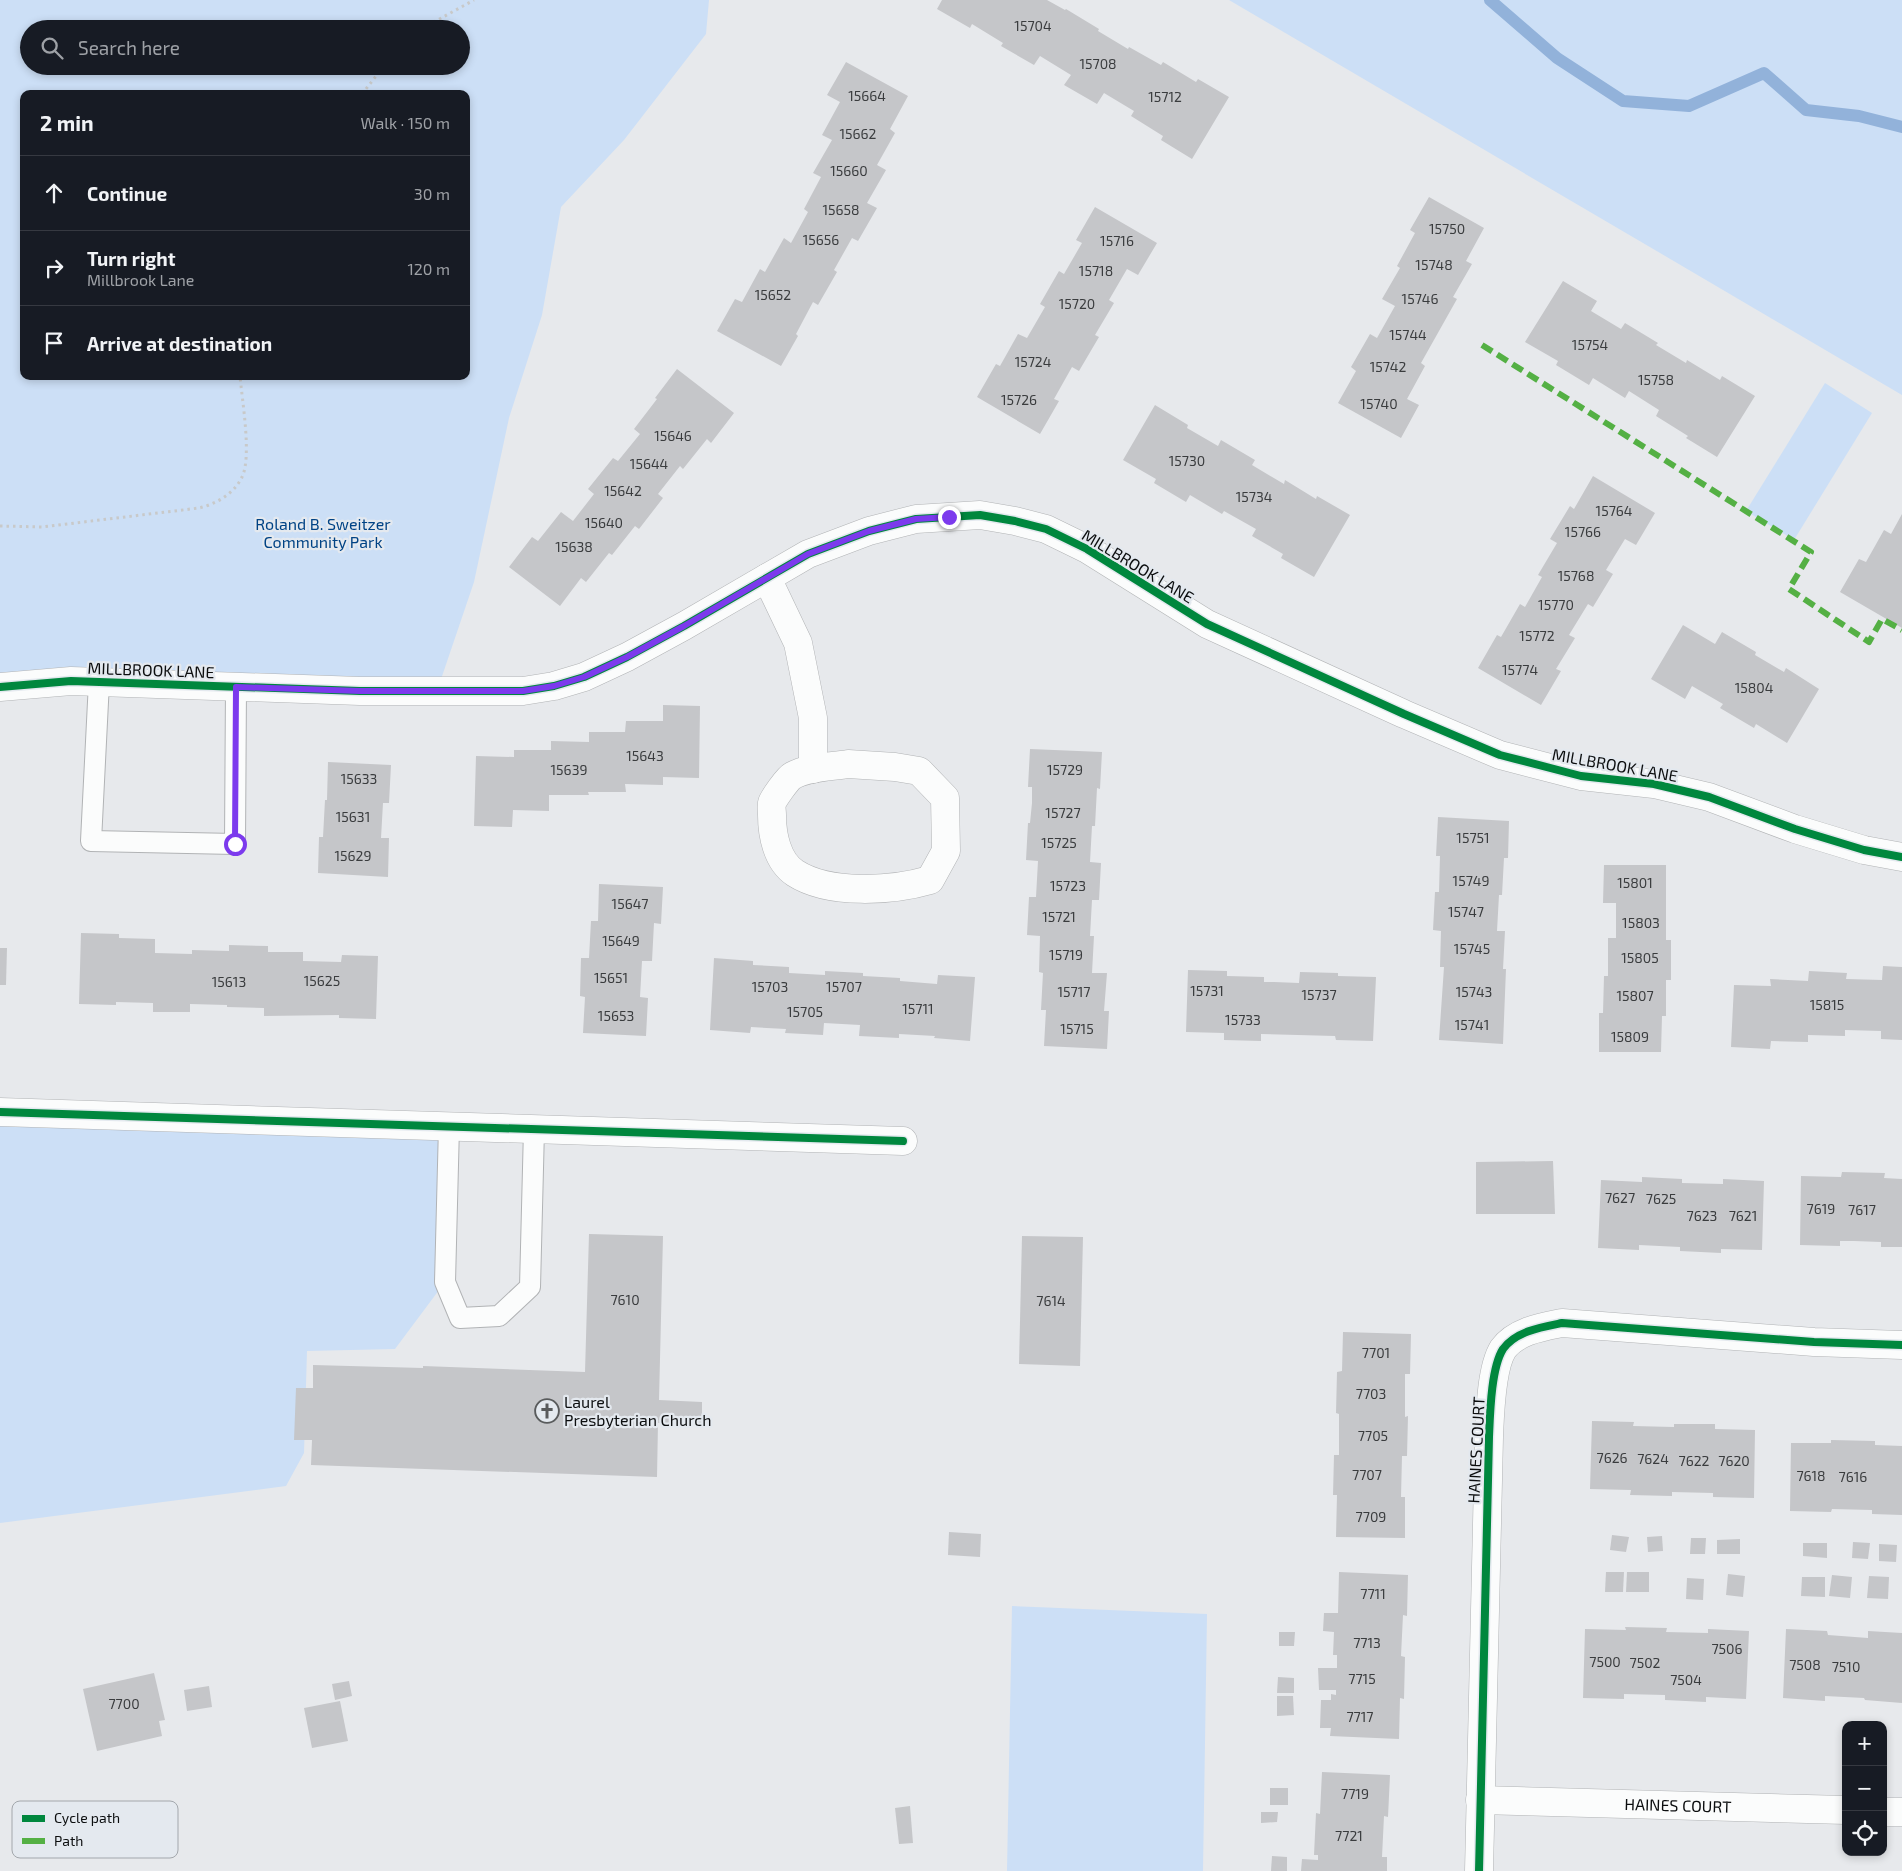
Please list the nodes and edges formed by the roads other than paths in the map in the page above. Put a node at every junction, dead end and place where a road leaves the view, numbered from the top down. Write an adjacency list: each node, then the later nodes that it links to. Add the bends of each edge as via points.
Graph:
1 (767, 578): 4 (street, MILLBROOK LANE, via 627,657 584,677 554,686 523,691); 5 (street, via 798,643 807,678 814,718); 6 (street, MILLBROOK LANE, via 808,554 869,531 916,519 980,515 1015,521 1046,529 1086,549 1207,624 1500,754 1581,776 1654,784 1708,797 1795,829 1864,850)
2 (99, 682): 3 (street, MILLBROOK LANE); 4 (street, MILLBROOK LANE); 4 (lane, via 91,841 235,844)
3 (0, 686)
4 (236, 687)
5 (814, 769): 5 (street, via 790,776 772,804 772,832 781,857 794,872 813,882 844,888 890,888 930,880 946,851 945,798 919,771 848,764)
6 (1902, 857)
7 (0, 1112): 8 (street)
8 (449, 1126): 9 (street); 9 (lane, via 445,1282 460,1318 499,1316 530,1287)
9 (534, 1129): 10 (street)
10 (904, 1141)
11 (1902, 1345): 12 (street, HAINES COURT, via 1562,1324 1536,1328 1516,1338 1504,1349 1491,1398)
12 (1480, 1800): 13 (street, HAINES COURT); 16 (street, HAINES COURT)
13 (1842, 1810)
14 (1887, 1812): 15 (street)
15 (1902, 1812)
16 (1479, 1871)

